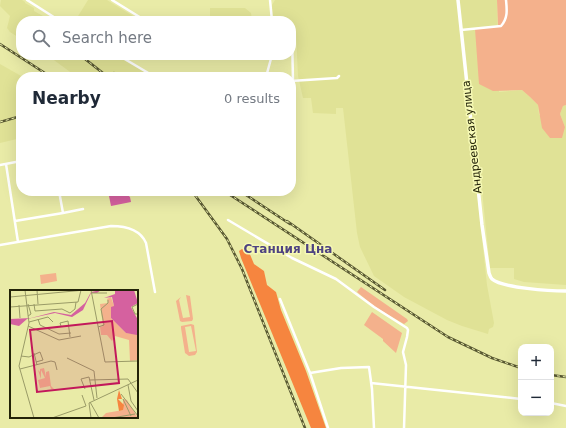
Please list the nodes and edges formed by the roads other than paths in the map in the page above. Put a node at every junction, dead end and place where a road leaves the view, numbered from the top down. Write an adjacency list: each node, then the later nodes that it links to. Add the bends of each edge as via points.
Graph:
1 (27, 0): 6 (street)
2 (112, 0): 7 (street)
3 (270, 0): 8 (street)
4 (458, 0): 9 (street, Андреевская улица)
5 (506, 0): 9 (street, via 507,12 501,26)
6 (52, 16)
7 (138, 16)
8 (272, 16)
9 (461, 30): 28 (street, Андреевская улица, via 489,273 492,279 513,286)
10 (127, 60): 13 (street)
11 (271, 60): 14 (street)
12 (292, 60): 15 (street)
13 (147, 72)
14 (268, 72)
15 (292, 72)
16 (339, 76): 17 (street)
17 (296, 81)
18 (16, 163): 19 (street)
19 (6, 164): 20 (street); 25 (street)
20 (0, 165)
21 (60, 196): 23 (street)
22 (83, 209): 23 (street)
23 (63, 213): 25 (street)
24 (228, 220): 33 (street, via 292,258 336,279 407,328 403,352)
25 (15, 221): 26 (street)
26 (18, 242): 27 (street); 29 (street, via 111,226 132,229 139,233 146,243)
27 (0, 245)
28 (566, 291)
29 (155, 292)
30 (280, 299): 31 (street)
31 (310, 373): 32 (street, via 368,367); 37 (street)
32 (371, 383): 33 (street); 38 (street)
33 (406, 386): 34 (street); 39 (street)
34 (518, 399)
35 (554, 404): 36 (street)
36 (566, 406)
37 (328, 428)
38 (374, 428)
39 (404, 428)

